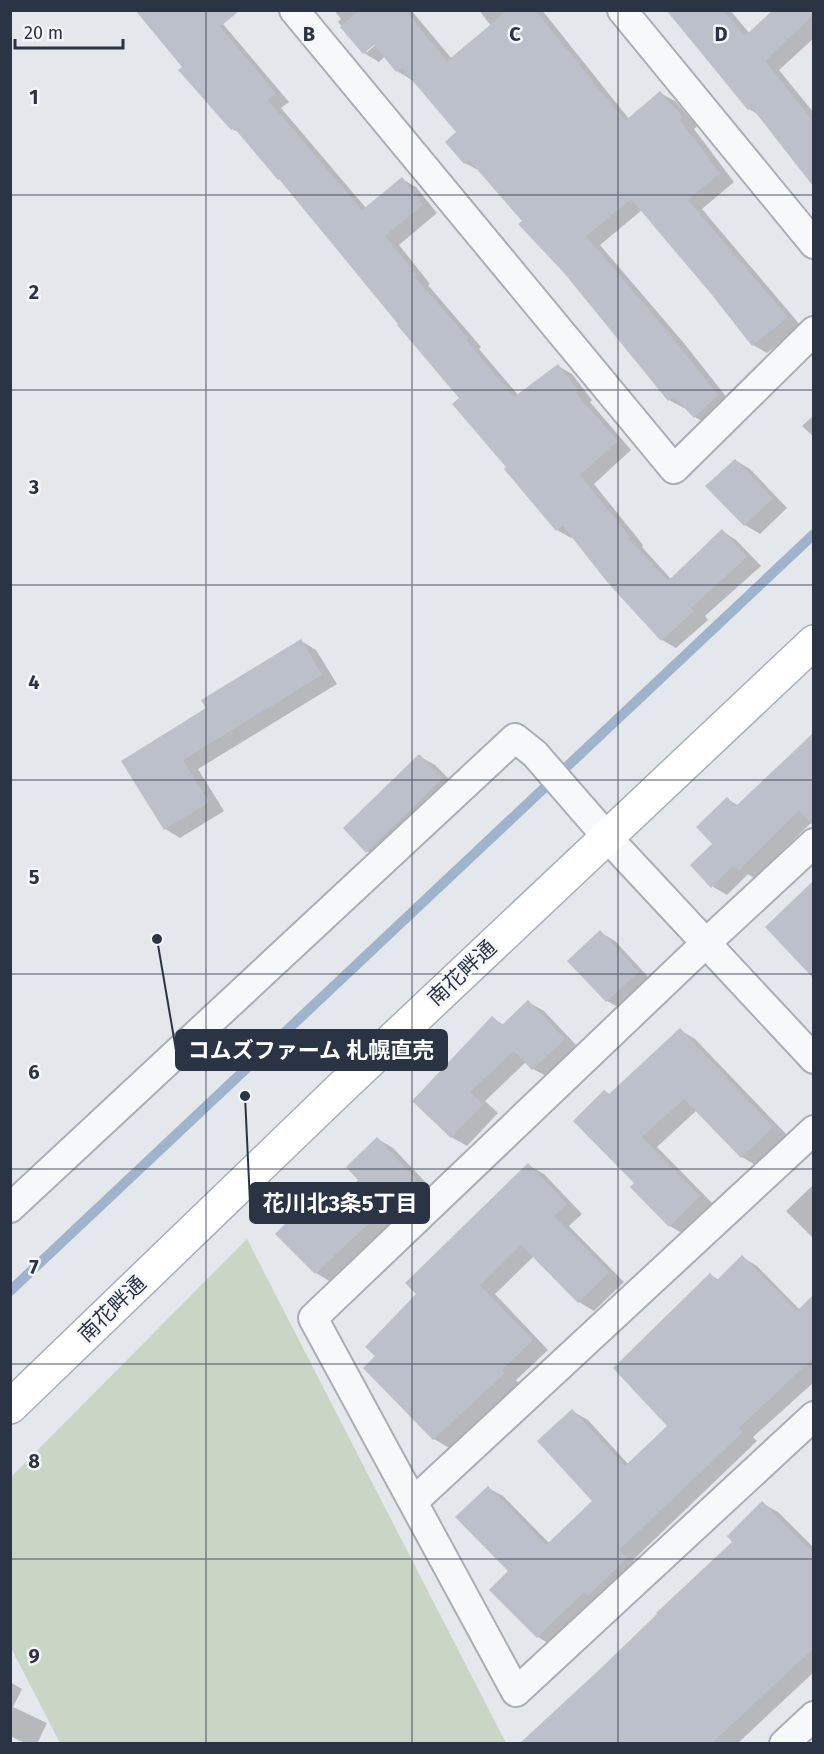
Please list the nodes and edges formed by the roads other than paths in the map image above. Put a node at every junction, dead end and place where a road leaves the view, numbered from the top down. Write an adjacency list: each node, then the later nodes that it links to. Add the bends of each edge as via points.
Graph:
1 (294, 10): 4 (street, via 674,468)
2 (622, 10): 3 (street)
3 (813, 244)
4 (813, 331)
5 (813, 642): 6 (street, 南花畔通)
6 (607, 837): 8 (street); 11 (street, via 534,754 515,738); 12 (street, 南花畔通)
7 (813, 843): 8 (street)
8 (706, 943): 9 (street); 14 (street, via 313,1318)
9 (813, 1059)
10 (813, 1130): 14 (street)
11 (10, 1208)
12 (10, 1407)
13 (813, 1416): 14 (street, via 516,1692)
14 (413, 1502)
15 (813, 1716): 16 (street)
16 (784, 1743)

